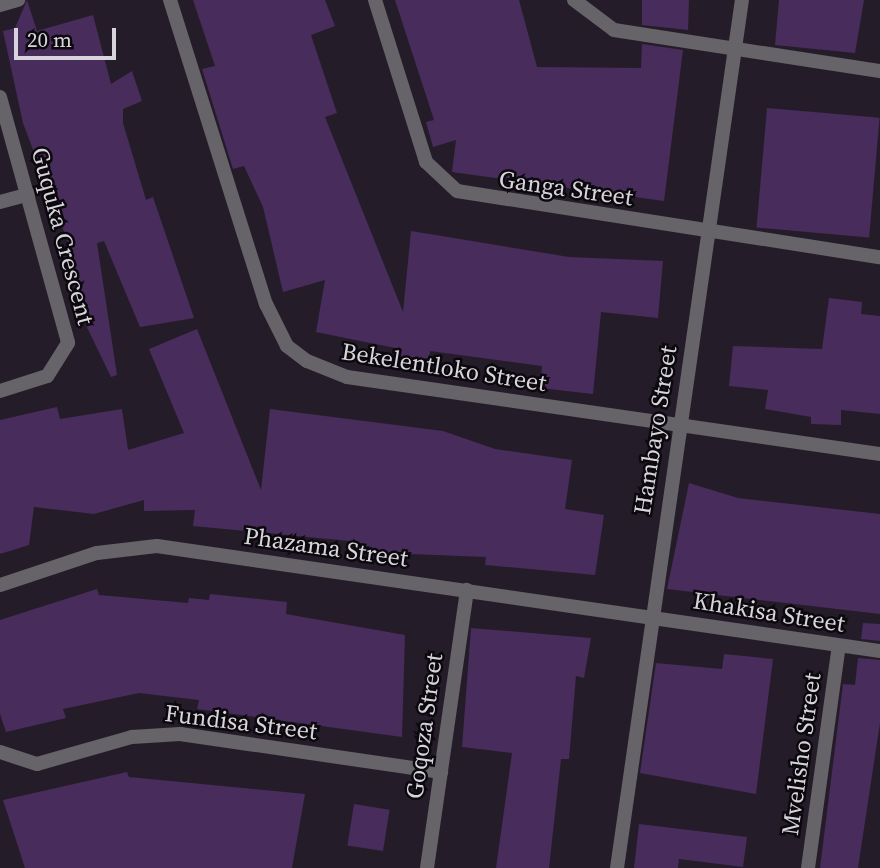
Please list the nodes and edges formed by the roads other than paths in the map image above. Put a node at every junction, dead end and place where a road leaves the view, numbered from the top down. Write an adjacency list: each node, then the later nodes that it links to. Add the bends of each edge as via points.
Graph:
1 (18, 0): 6 (street)
2 (170, 0): 15 (street, Bekelentloko Street, via 265,304 287,346 347,377)
3 (375, 0): 12 (street, Ganga Street, via 416,138 437,179 480,198)
4 (574, 0): 7 (street, via 614,30)
5 (742, 0): 7 (street, Hambayo Street)
6 (0, 5)
7 (736, 50): 8 (street); 12 (street, Hambayo Street)
8 (880, 71)
9 (0, 97): 10 (street, Guquka Crescent)
10 (30, 194): 11 (street); 14 (street, Guquka Crescent, via 68,343 47,376)
11 (0, 202)
12 (709, 231): 13 (street, Ganga Street); 15 (street, Hambayo Street)
13 (880, 257)
14 (0, 391)
15 (679, 426): 16 (street, Bekelentloko Street); 19 (street, Hambayo Street)
16 (880, 454)
17 (0, 585): 18 (street, Phazama Street, via 131,545)
18 (467, 590): 19 (street, Phazama Street); 23 (street, Goqoza Street)
19 (650, 616): 20 (street, Khakisa Street); 25 (street, Hambayo Street)
20 (839, 646): 21 (street, Khakisa Street); 26 (street, Mvelisho Street)
21 (880, 651)
22 (0, 752): 23 (street, Fundisa Street, via 37,764 132,737 180,734)
23 (441, 772): 24 (street, Goqoza Street)
24 (427, 868)
25 (617, 868)
26 (808, 868)

